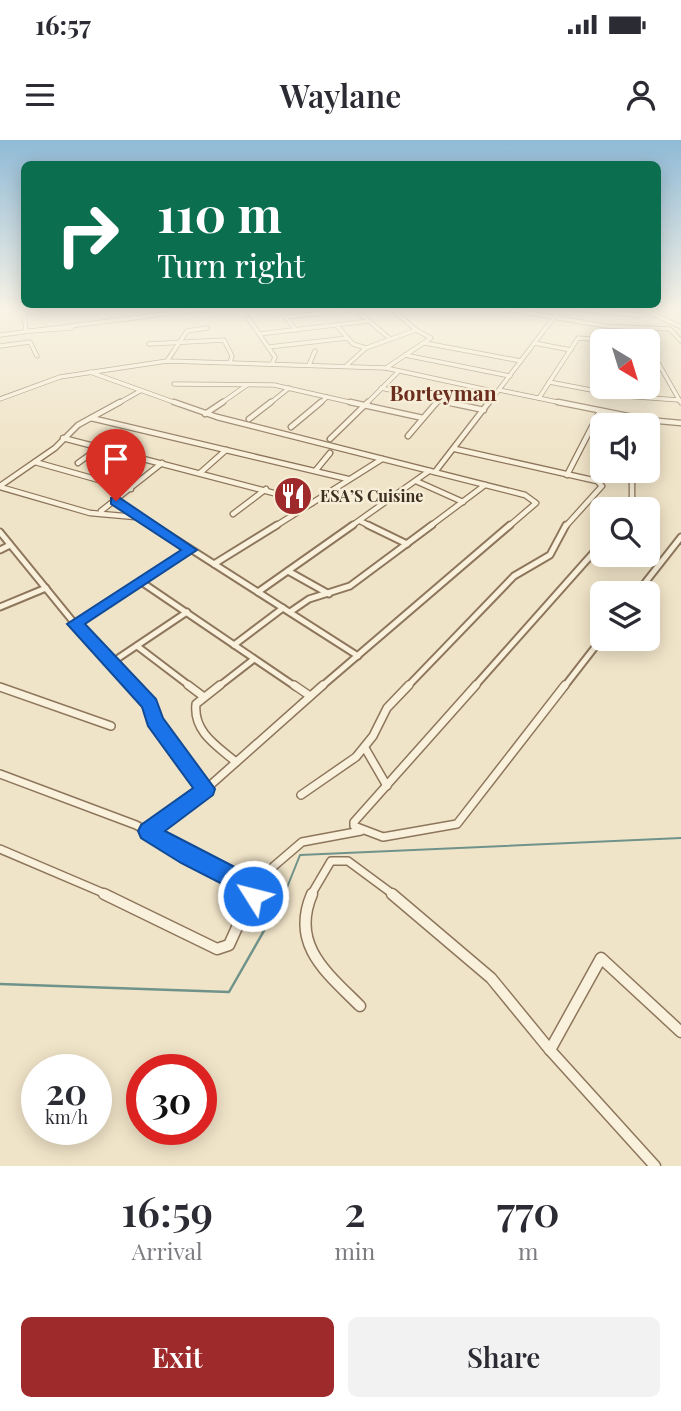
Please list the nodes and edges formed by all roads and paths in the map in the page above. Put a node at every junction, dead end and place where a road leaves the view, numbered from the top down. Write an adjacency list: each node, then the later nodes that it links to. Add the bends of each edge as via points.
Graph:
1 (170, 356): 11 (street)
2 (232, 356): 13 (street)
3 (274, 356): 14 (street)
4 (313, 356): 15 (street)
5 (357, 356): 16 (street)
6 (404, 356): 18 (street)
7 (409, 356): 21 (street)
8 (493, 356): 12 (street)
9 (524, 356): 12 (street)
10 (567, 356): 22 (street)
11 (167, 361): 13 (street); 19 (street)
12 (520, 361): 21 (street)
13 (230, 362): 14 (street)
14 (272, 364): 15 (street)
15 (309, 365): 16 (street)
16 (346, 366): 18 (street)
17 (660, 367): 25 (street)
18 (386, 369): 20 (street)
19 (90, 372): 30 (street); 34 (street, via 48,380)
20 (397, 372): 28 (street); 31 (street)
21 (510, 376): 31 (street)
22 (549, 382): 29 (street); 33 (street)
23 (174, 384): 24 (street)
24 (248, 384): 27 (street); 42 (street)
25 (670, 386): 26 (street); 37 (street)
26 (681, 387)
27 (289, 388): 32 (street); 45 (street)
28 (381, 388): 36 (street); 38 (street)
29 (590, 390)
30 (140, 391): 42 (street); 43 (street)
31 (498, 391): 33 (street); 39 (street)
32 (327, 397): 38 (street); 48 (street)
33 (539, 398): 40 (street)
34 (0, 399)
35 (657, 399): 37 (street)
36 (439, 400): 39 (street); 44 (street)
37 (680, 401)
38 (365, 405): 44 (street); 51 (street)
39 (484, 410): 53 (street)
40 (600, 411): 41 (street); 65 (street)
41 (608, 413)
42 (205, 414): 57 (street)
43 (91, 418): 50 (street); 54 (street)
44 (423, 418): 49 (street)
45 (249, 419)
46 (660, 423): 47 (street)
47 (681, 423)
48 (291, 427)
49 (408, 436)
50 (63, 438): 52 (street); 58 (street)
51 (330, 439)
52 (93, 446): 56 (street); 59 (street, via 92,453)
53 (455, 449): 63 (street); 65 (street)
54 (226, 450): 62 (street); 64 (street)
55 (330, 453): 62 (street)
56 (129, 455): 60 (street); 61 (street, via 117,466)
57 (382, 459): 63 (street); 66 (street)
58 (35, 462): 69 (street); 70 (street)
59 (78, 463)
60 (162, 463): 64 (street); 70 (street)
61 (129, 470)
62 (316, 470): 66 (street)
63 (432, 471): 67 (street); 68 (street)
64 (200, 473): 71 (street)
65 (567, 475): 107 (street, via 602,486 568,522 550,555 514,576 387,708)
66 (348, 479): 74 (street)
67 (416, 481): 73 (street); 78 (street)
68 (485, 485): 73 (street); 100 (street, via 532,497 536,503)
69 (0, 486): 75 (street, via 90,513)
70 (131, 489): 72 (street)
71 (266, 489): 74 (street); 76 (street)
72 (116, 501): 75 (street); 77 (street)
73 (463, 502): 81 (street)
74 (312, 503): 86 (street)
75 (102, 512): 77 (street)
76 (233, 514)
77 (137, 517): 84 (street)
78 (360, 521): 81 (street); 87 (street)
79 (0, 532): 82 (street)
80 (681, 537): 89 (street)
81 (407, 544): 92 (street, via 350,586)
82 (10, 545): 83 (street); 90 (street)
83 (0, 550)
84 (191, 550): 86 (street); 88 (street)
85 (590, 557): 110 (street)
86 (214, 564): 91 (street)
87 (288, 571): 91 (street); 92 (street)
88 (140, 581): 95 (street); 96 (street)
89 (646, 581)
90 (46, 588): 93 (street); 96 (street)
91 (258, 592): 94 (street)
92 (329, 594): 94 (street)
93 (0, 607)
94 (286, 610): 97 (street); 100 (street)
95 (187, 612): 97 (street); 98 (street)
96 (75, 624): 102 (street)
97 (234, 645): 101 (street)
98 (137, 646): 102 (street); 105 (street)
99 (592, 651): 114 (street, via 457,824 397,837)
100 (358, 656): 104 (street)
101 (254, 659): 104 (street); 105 (street)
102 (111, 663): 111 (street, via 149,704 155,721)
103 (0, 687): 106 (street)
104 (310, 696): 108 (street)
105 (204, 697): 108 (street, via 196,704 194,720)
106 (111, 726)
107 (365, 748): 110 (street); 112 (street)
108 (236, 762): 111 (street)
109 (0, 774): 113 (street)
110 (387, 786): 114 (street, via 354,822)
111 (206, 789): 113 (street)
112 (301, 795)
113 (149, 831): 116 (street)
114 (361, 831): 116 (street, via 302,842)
115 (0, 849): 116 (street, via 138,908 217,949 229,945)
116 (253, 892)
117 (359, 1006): 119 (street, via 318,963 301,927 310,891 331,861 348,861 457,947 491,978)
118 (681, 1032): 119 (street, via 601,958)
119 (550, 1050): 120 (street)
120 (655, 1166)

